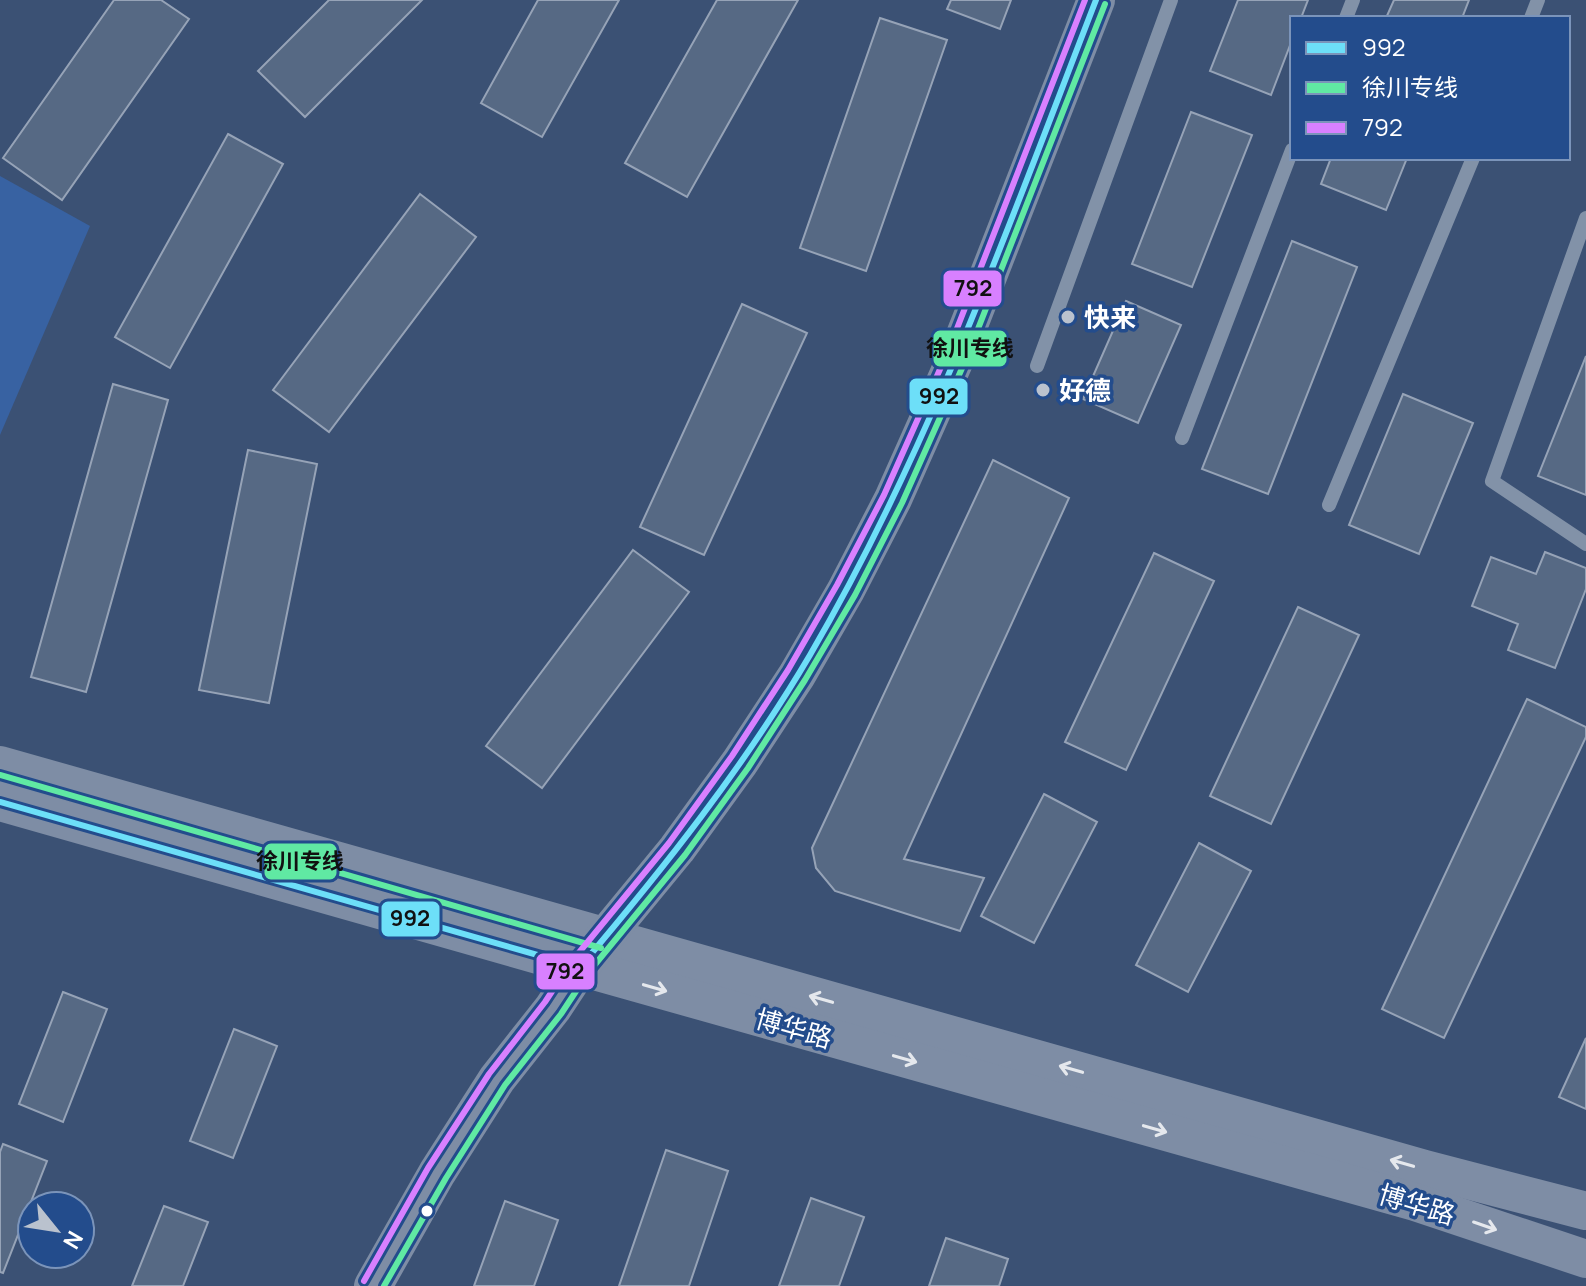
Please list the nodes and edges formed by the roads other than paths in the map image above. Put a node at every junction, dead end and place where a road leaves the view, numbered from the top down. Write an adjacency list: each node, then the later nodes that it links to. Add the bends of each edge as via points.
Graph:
1 (1096, 0): 12 (street, via 958,353 846,590 740,762)
2 (1171, 0): 6 (lane)
3 (1290, 155): 7 (lane)
4 (1472, 160): 8 (lane)
5 (1586, 218): 9 (lane, via 1492,481)
6 (1037, 366)
7 (1182, 438)
8 (1329, 505)
9 (1586, 544)
10 (0, 765): 12 (street, 博华路)
11 (0, 802): 13 (street, 博华路)
12 (604, 938): 13 (street); 14 (street, 博华路, one-way to 12)
13 (580, 967): 15 (street, 博华路, one-way to 15, via 1415,1202); 16 (street, via 497,1079)
14 (1586, 1211)
15 (1586, 1259)
16 (373, 1286)

